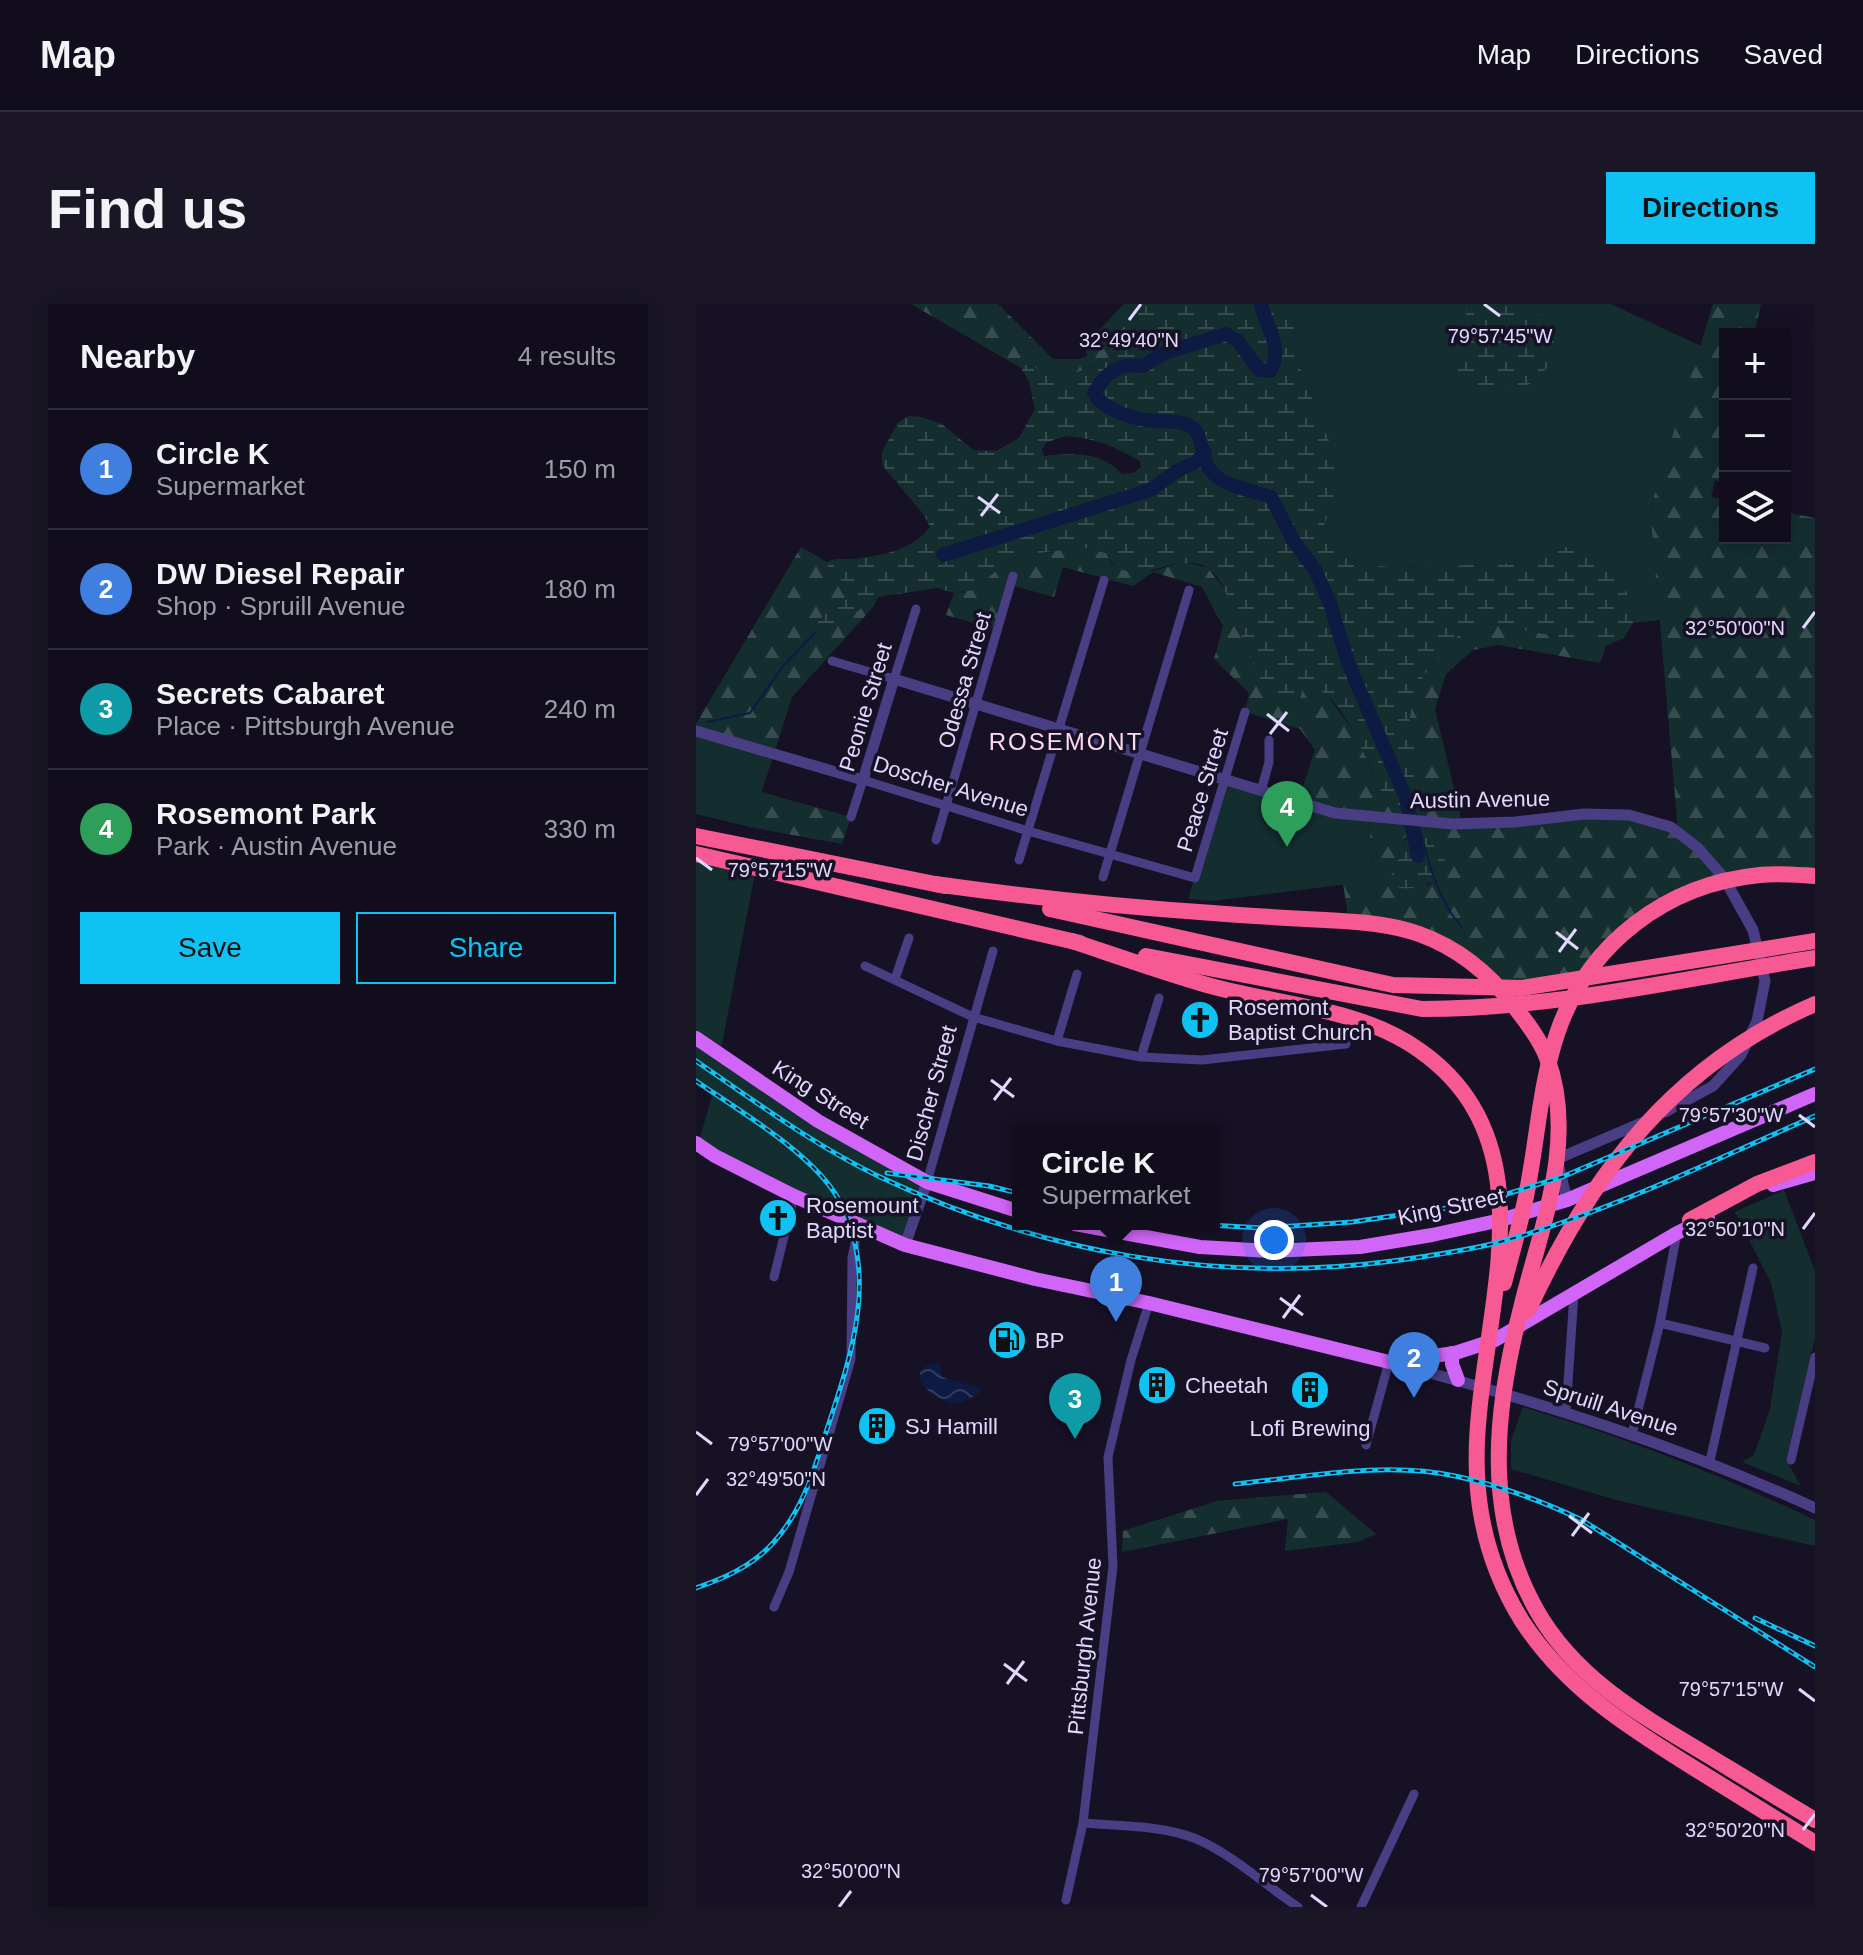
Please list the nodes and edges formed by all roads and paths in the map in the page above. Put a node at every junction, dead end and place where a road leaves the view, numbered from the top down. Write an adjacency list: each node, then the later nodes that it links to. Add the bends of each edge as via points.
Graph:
1 (1013, 576): 7 (street, Odessa Street)
2 (1104, 580): 9 (street)
3 (1189, 590): 12 (street)
4 (916, 609): 6 (street, Peonie Street)
5 (832, 661): 6 (street, Austin Avenue)
6 (894, 679): 7 (street, Austin Avenue); 13 (street, Peonie Street)
7 (976, 704): 9 (street, Austin Avenue); 16 (street, Odessa Street)
8 (1245, 712): 14 (street, Peace Street)
9 (1058, 729): 12 (street, Austin Avenue); 18 (street)
10 (696, 731): 13 (street, Doscher Avenue)
11 (1269, 740): 15 (street)
12 (1141, 754): 14 (street, Austin Avenue); 22 (street)
13 (863, 780): 16 (street, Doscher Avenue); 17 (street, Peonie Street)
14 (1224, 780): 15 (street, Austin Avenue); 26 (street, Peace Street)
15 (1261, 791): 50 (street, Austin Avenue, via 1335,813 1414,822 1629,815 1671,827 1724,878 1753,930 1765,981 1757,1021 1741,1055 1713,1086 1557,1159)
16 (946, 805): 18 (street, Doscher Avenue); 20 (street, Odessa Street)
17 (851, 817)
18 (1028, 831): 22 (street, Doscher Avenue); 23 (street)
19 (696, 836): 27 (highway)
20 (936, 840)
21 (696, 854): 29 (highway)
22 (1110, 855): 25 (street); 26 (street, Doscher Avenue)
23 (1019, 860)
24 (1815, 876): 63 (highway, via 1750,876 1690,891 1641,917 1577,988 1556,1036 1542,1091 1526,1200)
25 (1103, 877)
26 (1195, 878)
27 (935, 884): 33 (highway, via 1393,985 1522,988); 67 (highway, via 1113,907 1384,925 1417,933 1476,964 1542,1046 1558,1117 1553,1182)
28 (909, 938): 36 (street)
29 (1072, 941): 33 (highway, via 1422,1009 1550,1002); 63 (highway, via 1208,985 1338,1015 1398,1037 1425,1054 1455,1083 1481,1125 1495,1162 1501,1202)
30 (1815, 941): 33 (highway)
31 (993, 951): 39 (street, Discher Street)
32 (1815, 958): 33 (highway)
33 (1728, 963)
34 (865, 966): 36 (street)
35 (1077, 974): 41 (street)
36 (895, 979): 39 (street)
37 (1159, 998): 43 (street)
38 (1815, 1004): 67 (highway, via 1721,1057 1633,1137 1562,1242)
39 (973, 1017): 41 (street); 48 (street, Discher Street)
40 (696, 1038): 48 (main road, King Street, via 818,1121)
41 (1057, 1041): 43 (street)
42 (1346, 1044): 43 (street, via 1202,1060)
43 (1141, 1057)
44 (1815, 1094): 50 (main road, King Street)
45 (696, 1143): 49 (main road)
46 (1815, 1154): 53 (main road, via 1739,1189)
47 (1815, 1167): 51 (highway); 53 (highway, via 1749,1188)
48 (927, 1182): 52 (main road, King Street); 57 (street, Discher Street)
49 (794, 1196): 54 (main road); 59 (street)
50 (1567, 1200): 55 (main road, King Street, via 1487,1223 1360,1247 1200,1247)
51 (1732, 1205): 56 (main road)
52 (1012, 1209)
53 (1690, 1220): 56 (main road)
54 (859, 1224): 57 (main road); 77 (street, via 852,1258 851,1359)
55 (1108, 1230)
56 (1677, 1233): 60 (main road); 62 (street)
57 (905, 1245): 61 (main road)
58 (1753, 1268): 64 (street)
59 (774, 1277)
60 (1574, 1294): 66 (main road, via 1495,1340); 71 (street)
61 (1149, 1303): 69 (main road); 80 (street, Pittsburgh Avenue, via 1108,1457 1113,1566)
62 (1660, 1323): 64 (street); 72 (street)
63 (1491, 1335): 81 (highway, via 1477,1476 1489,1551 1522,1620 1564,1675 1606,1711)
64 (1737, 1341): 65 (street); 75 (street)
65 (1765, 1348)
66 (1452, 1353): 69 (main road); 70 (main road)
67 (1511, 1353): 79 (highway, via 1500,1423 1502,1505 1507,1539 1539,1614 1578,1665 1612,1695)
68 (1815, 1359): 74 (street)
69 (1389, 1362): 70 (street, Spruill Avenue); 73 (street)
70 (1458, 1380): 71 (street, Spruill Avenue)
71 (1566, 1412): 72 (street, Spruill Avenue)
72 (1632, 1434): 75 (street, Spruill Avenue)
73 (1366, 1445)
74 (1791, 1460)
75 (1710, 1461): 76 (street, Spruill Avenue)
76 (1815, 1508)
77 (774, 1607)
78 (1414, 1794): 84 (street)
79 (1815, 1820)
80 (1083, 1823): 82 (street, Pittsburgh Avenue); 83 (street, via 1195,1839)
81 (1815, 1843)
82 (1066, 1900)
83 (1298, 1907)
84 (1361, 1907)

